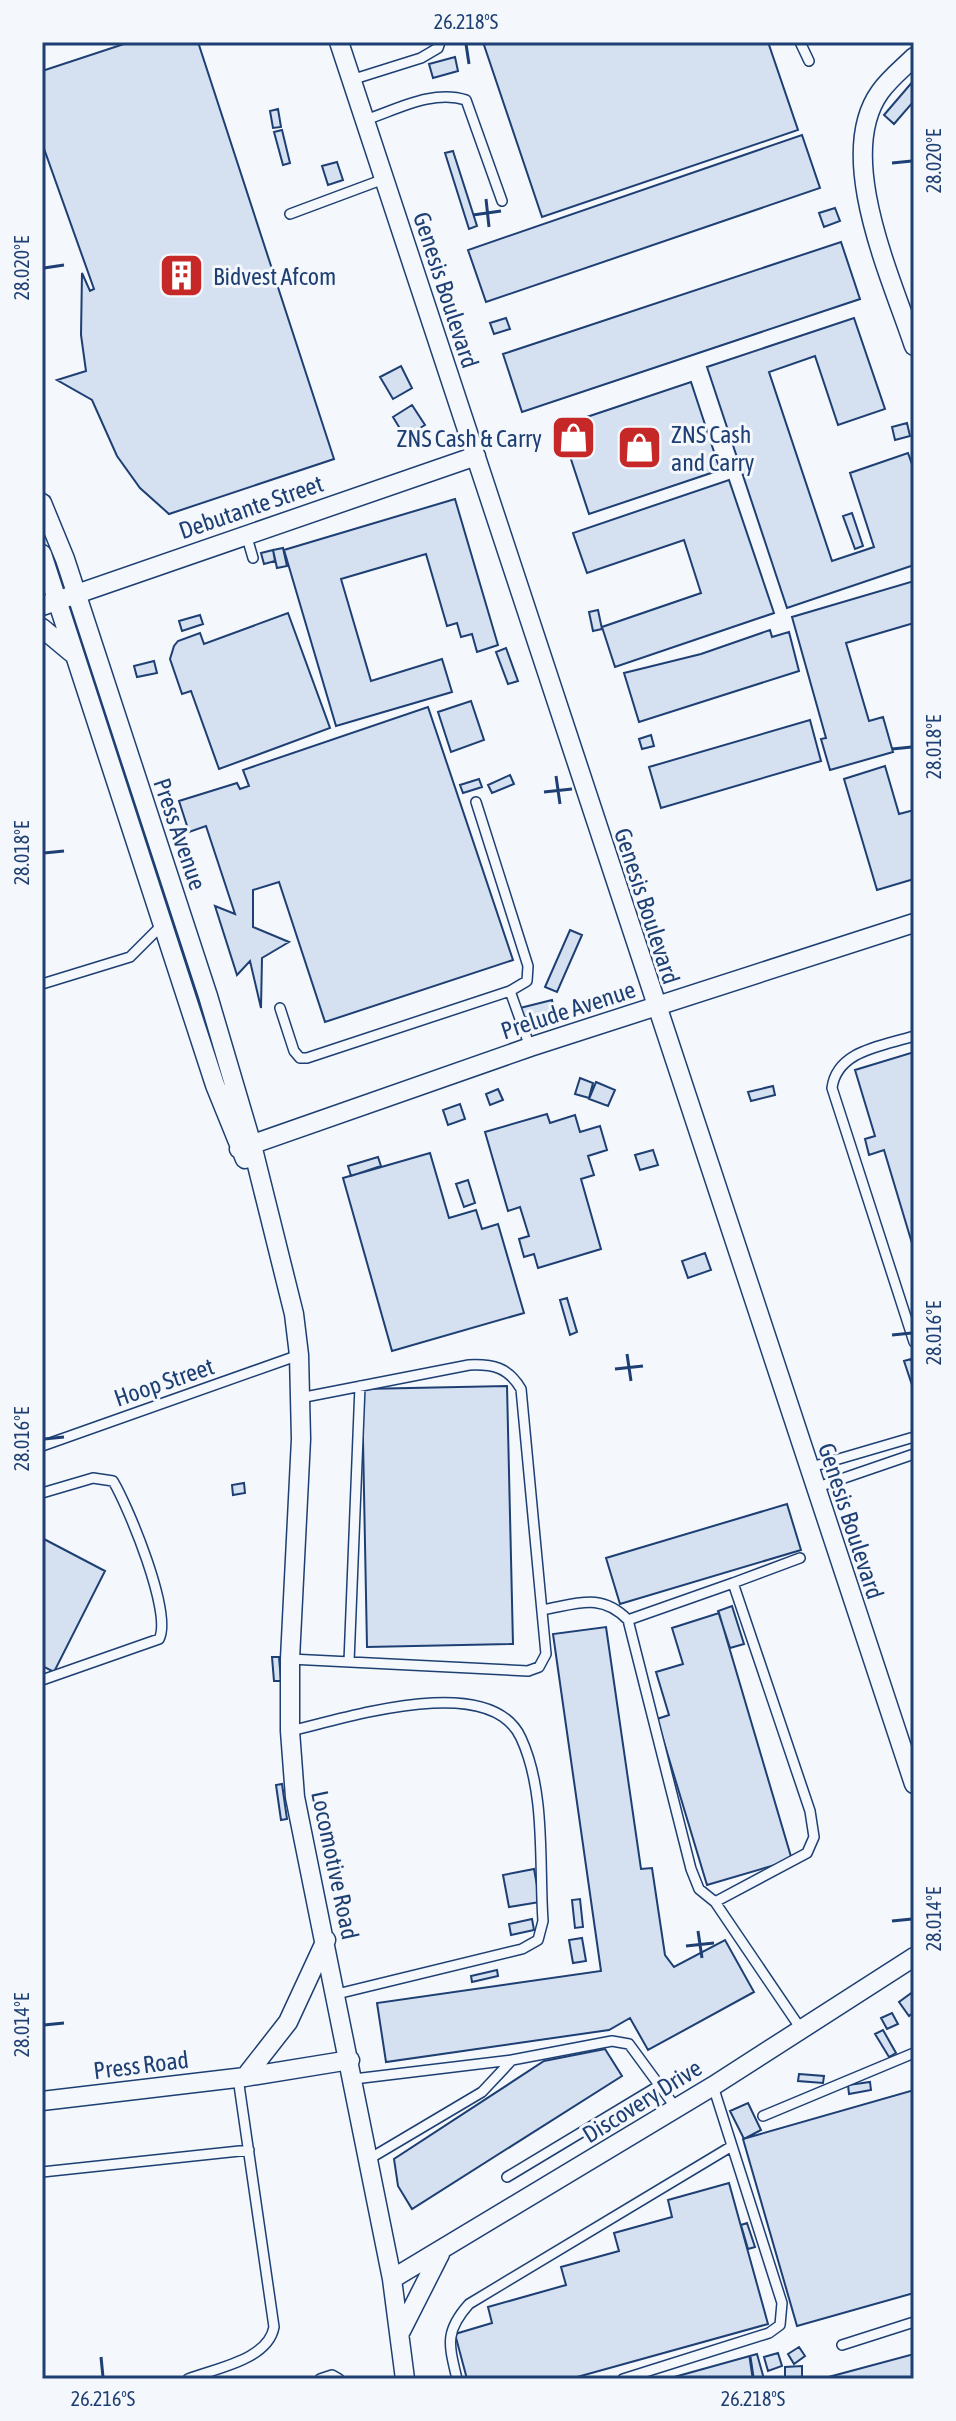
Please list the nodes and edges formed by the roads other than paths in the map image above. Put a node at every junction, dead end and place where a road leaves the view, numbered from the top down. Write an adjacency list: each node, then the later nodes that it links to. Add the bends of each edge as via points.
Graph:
1 (339, 42): 6 (street, Genesis Boulevard)
2 (440, 42): 6 (lane, via 421,58)
3 (800, 42): 5 (lane)
4 (914, 57): 11 (street, via 879,94 864,131 863,170 874,224)
5 (809, 61)
6 (351, 80): 7 (street, Genesis Boulevard)
7 (365, 120): 8 (street, Genesis Boulevard); 9 (lane, via 435,97 466,100)
8 (384, 179): 10 (lane); 12 (street, Genesis Boulevard)
9 (502, 201)
10 (290, 214)
11 (914, 346)
12 (476, 456): 14 (street, Debutante Street); 28 (street, Genesis Boulevard)
13 (42, 503): 17 (street, Press Avenue)
14 (246, 534): 15 (lane); 17 (street, Debutante Street)
15 (253, 558)
16 (44, 570): 18 (street, Press Avenue)
17 (76, 593): 18 (street, Debutante Street); 26 (street, Press Avenue)
18 (49, 603): 20 (street, Press Avenue)
19 (42, 628): 20 (street)
20 (74, 655): 23 (street, Press Avenue)
21 (476, 802): 25 (lane, via 528,966 527,981)
22 (914, 923): 28 (street, Prelude Avenue)
23 (162, 924): 24 (lane, via 130,957); 27 (street, Press Avenue)
24 (42, 984)
25 (510, 991): 29 (lane, via 307,1058 294,1051); 31 (lane)
26 (208, 996): 27 (street); 32 (street, Press Avenue)
27 (188, 1001): 32 (street, Press Avenue)
28 (654, 1006): 31 (street, Prelude Avenue); 40 (street, Genesis Boulevard)
29 (280, 1008)
30 (914, 1036): 33 (lane, via 847,1058 834,1072 832,1088)
31 (530, 1047): 32 (street, Prelude Avenue)
32 (246, 1147): 34 (street, Press Avenue, via 294,1314)
33 (914, 1342)
34 (299, 1355): 36 (street, Locomotive Road); 38 (lane, Hoop Street)
35 (360, 1386): 36 (lane); 45 (lane, via 469,1365 491,1364 511,1373 521,1389); 48 (lane)
36 (300, 1398): 47 (street, Locomotive Road)
37 (914, 1437): 40 (lane)
38 (42, 1446)
39 (914, 1454): 41 (lane)
40 (808, 1468): 41 (street, Genesis Boulevard)
41 (815, 1488): 51 (street, Genesis Boulevard)
42 (42, 1493): 49 (lane, via 93,1478 113,1481 160,1602 164,1630 159,1639)
43 (800, 1558): 44 (lane)
44 (733, 1583): 46 (lane); 52 (lane, via 810,1811 814,1837 807,1853)
45 (542, 1610): 46 (lane, via 596,1601 615,1607); 48 (lane, via 546,1654 539,1667 528,1671)
46 (628, 1620): 52 (lane, via 691,1869 699,1889)
47 (290, 1659): 48 (lane); 50 (street, Locomotive Road)
48 (349, 1662)
49 (42, 1680)
50 (290, 1731): 53 (street, Locomotive Road, via 295,1797); 55 (lane, via 420,1703 459,1702 496,1712 520,1736 535,1787 543,1921 538,1940 522,1949)
51 (914, 1784)
52 (715, 1902): 56 (lane)
53 (326, 1939): 55 (street, Locomotive Road); 60 (street, via 288,2022)
54 (914, 1957): 56 (street, Discovery Drive)
55 (337, 1994): 59 (street, Locomotive Road)
56 (801, 2029): 62 (street, Discovery Drive)
57 (914, 2053): 65 (lane)
58 (512, 2060): 59 (lane); 61 (lane, via 612,2041 629,2044); 68 (lane, via 482,2092)
59 (352, 2070): 60 (street, Press Road); 68 (street, Locomotive Road)
60 (241, 2078): 63 (street, Press Road); 67 (lane)
61 (660, 2085): 64 (lane); 70 (lane)
62 (713, 2086): 64 (street, Discovery Drive); 66 (lane)
63 (42, 2101)
64 (676, 2108): 71 (street, Discovery Drive)
65 (763, 2116)
66 (732, 2146): 80 (lane, via 469,2304 454,2320 449,2343); 81 (lane, via 782,2303 780,2325)
67 (249, 2150): 69 (lane); 76 (lane, via 272,2338 262,2350)
68 (369, 2159): 72 (street, Locomotive Road)
69 (42, 2172)
70 (507, 2177)
71 (442, 2252): 72 (street, Discovery Drive); 74 (street)
72 (392, 2279): 74 (street, Locomotive Road)
73 (914, 2322): 75 (lane)
74 (400, 2335): 79 (street, Locomotive Road)
75 (842, 2345)
76 (188, 2379)
77 (320, 2379): 78 (lane)
78 (339, 2379)
79 (405, 2379)
80 (457, 2379)
81 (623, 2379)

